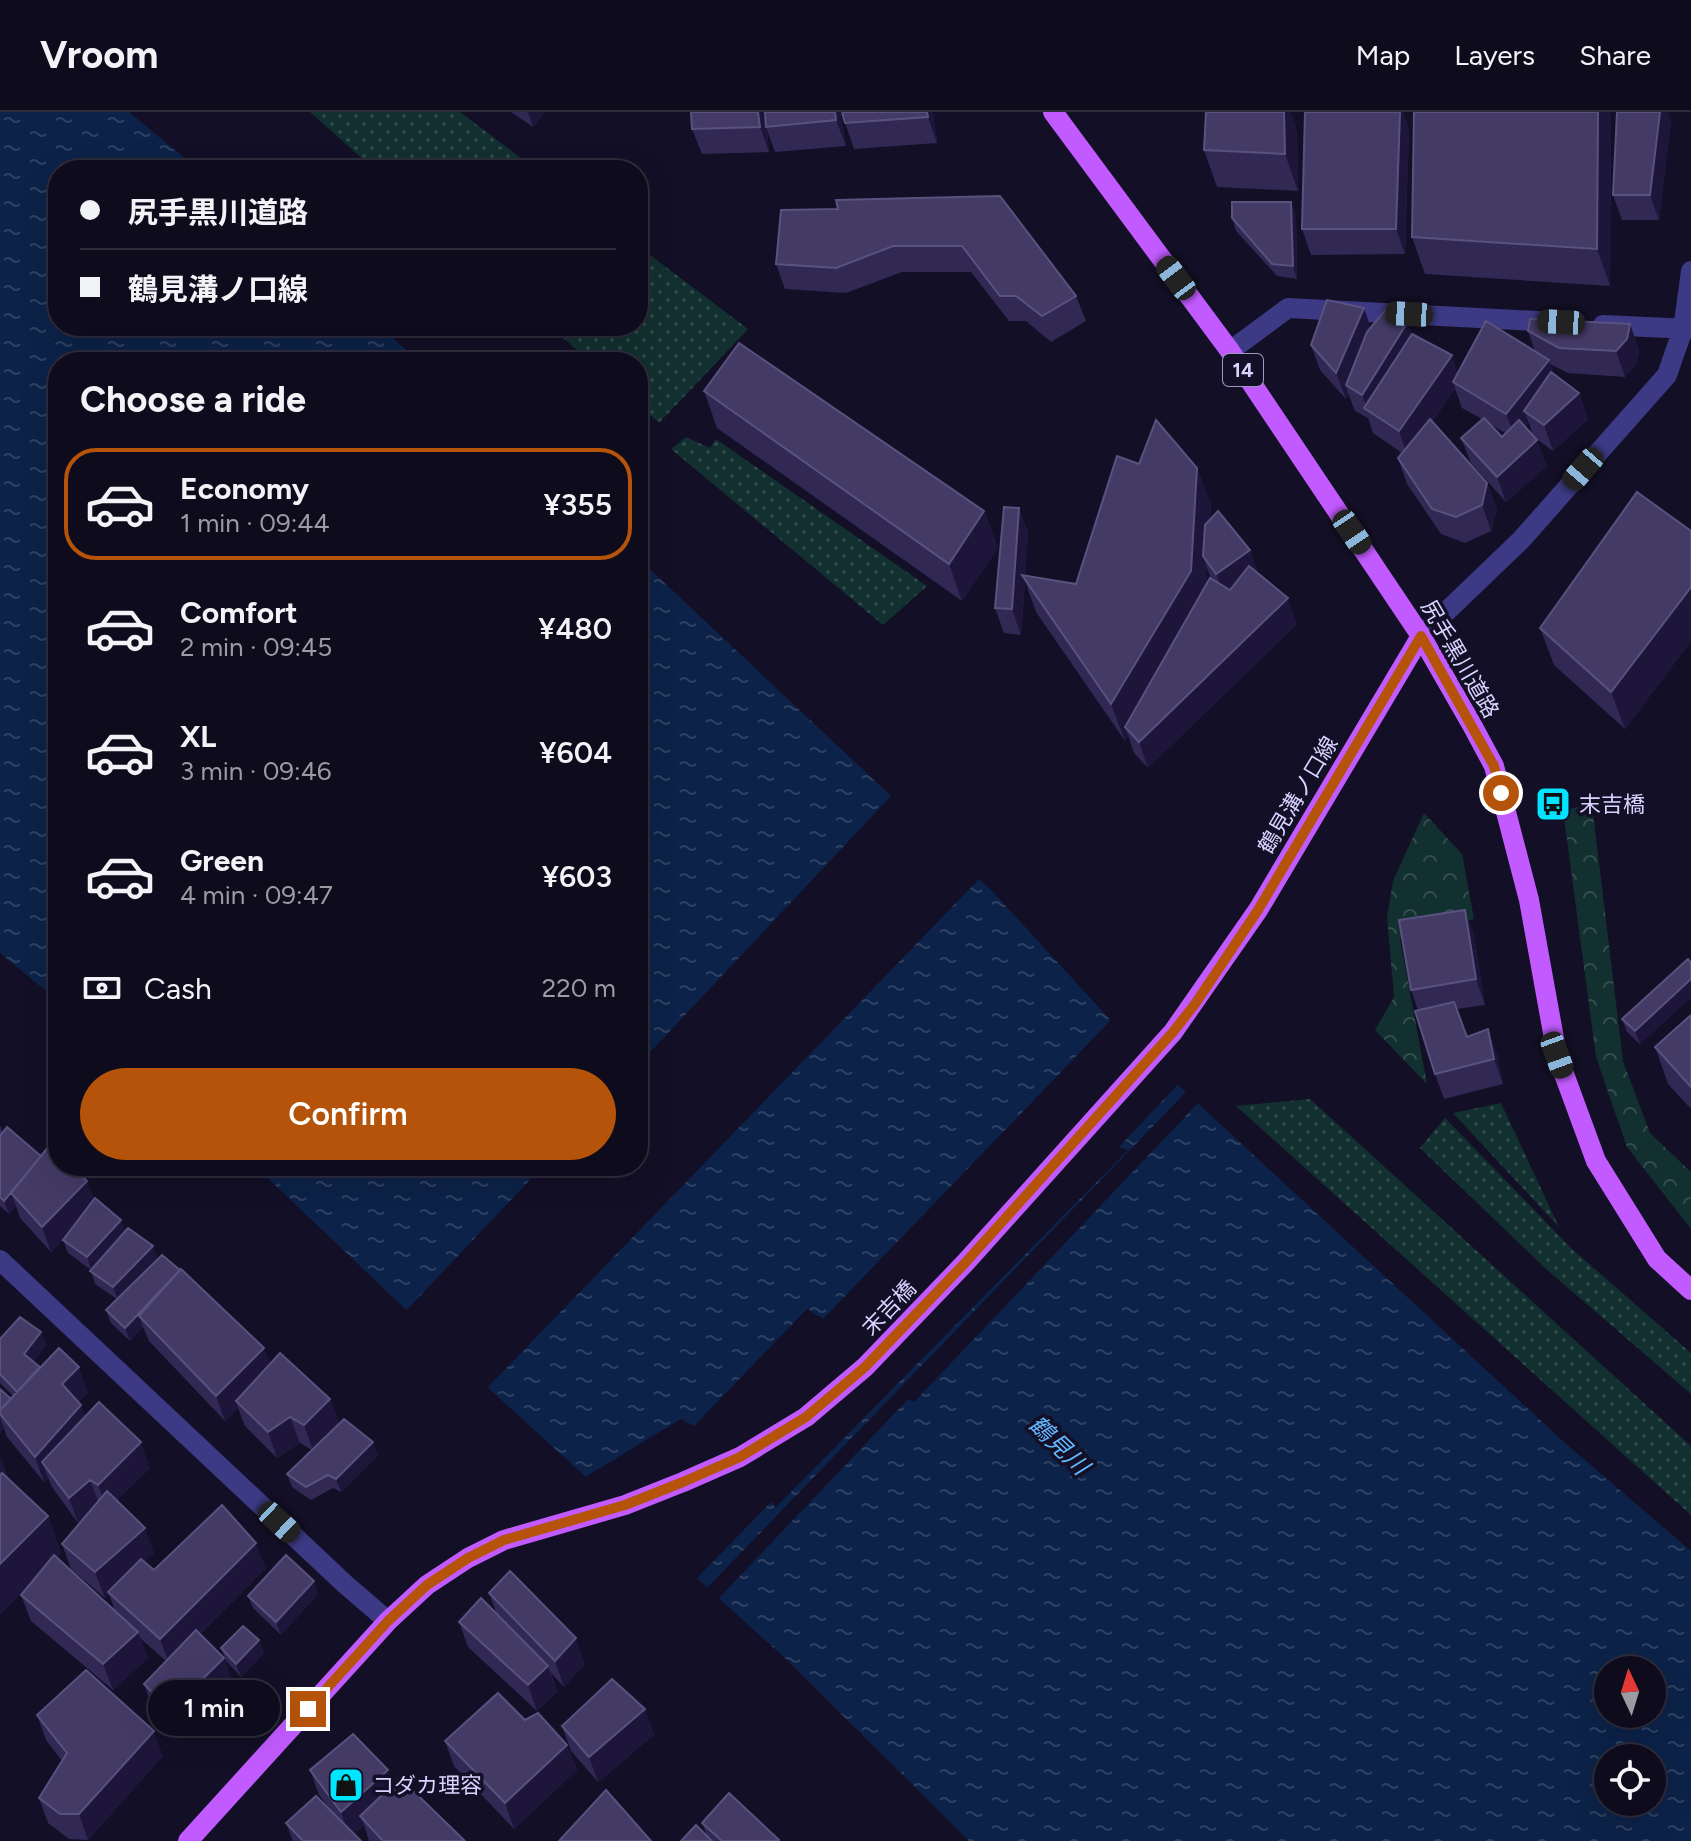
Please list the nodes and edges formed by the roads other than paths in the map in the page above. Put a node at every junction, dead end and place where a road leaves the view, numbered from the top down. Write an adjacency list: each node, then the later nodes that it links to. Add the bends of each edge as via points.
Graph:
1 (1053, 112): 4 (main road, 尻手黒川道路 / 14)
2 (1691, 271): 3 (street)
3 (1687, 329): 4 (street, via 1288,308); 5 (street, via 1667,375 1521,540)
4 (1230, 351): 5 (main road, 尻手黒川道路 / 14)
5 (1421, 636): 6 (main road, 鶴見溝ノ口線); 8 (main road, 尻手黒川道路, via 1494,766 1529,900 1557,1055 1596,1161 1657,1259)
6 (1213, 977): 9 (main road, 末吉橋, via 1173,1032 965,1263 865,1367 806,1417 740,1457 683,1482 625,1505 504,1540 427,1585)
7 (0, 1260): 9 (street)
8 (1691, 1290)
9 (388, 1621): 10 (main road)
10 (188, 1841)

